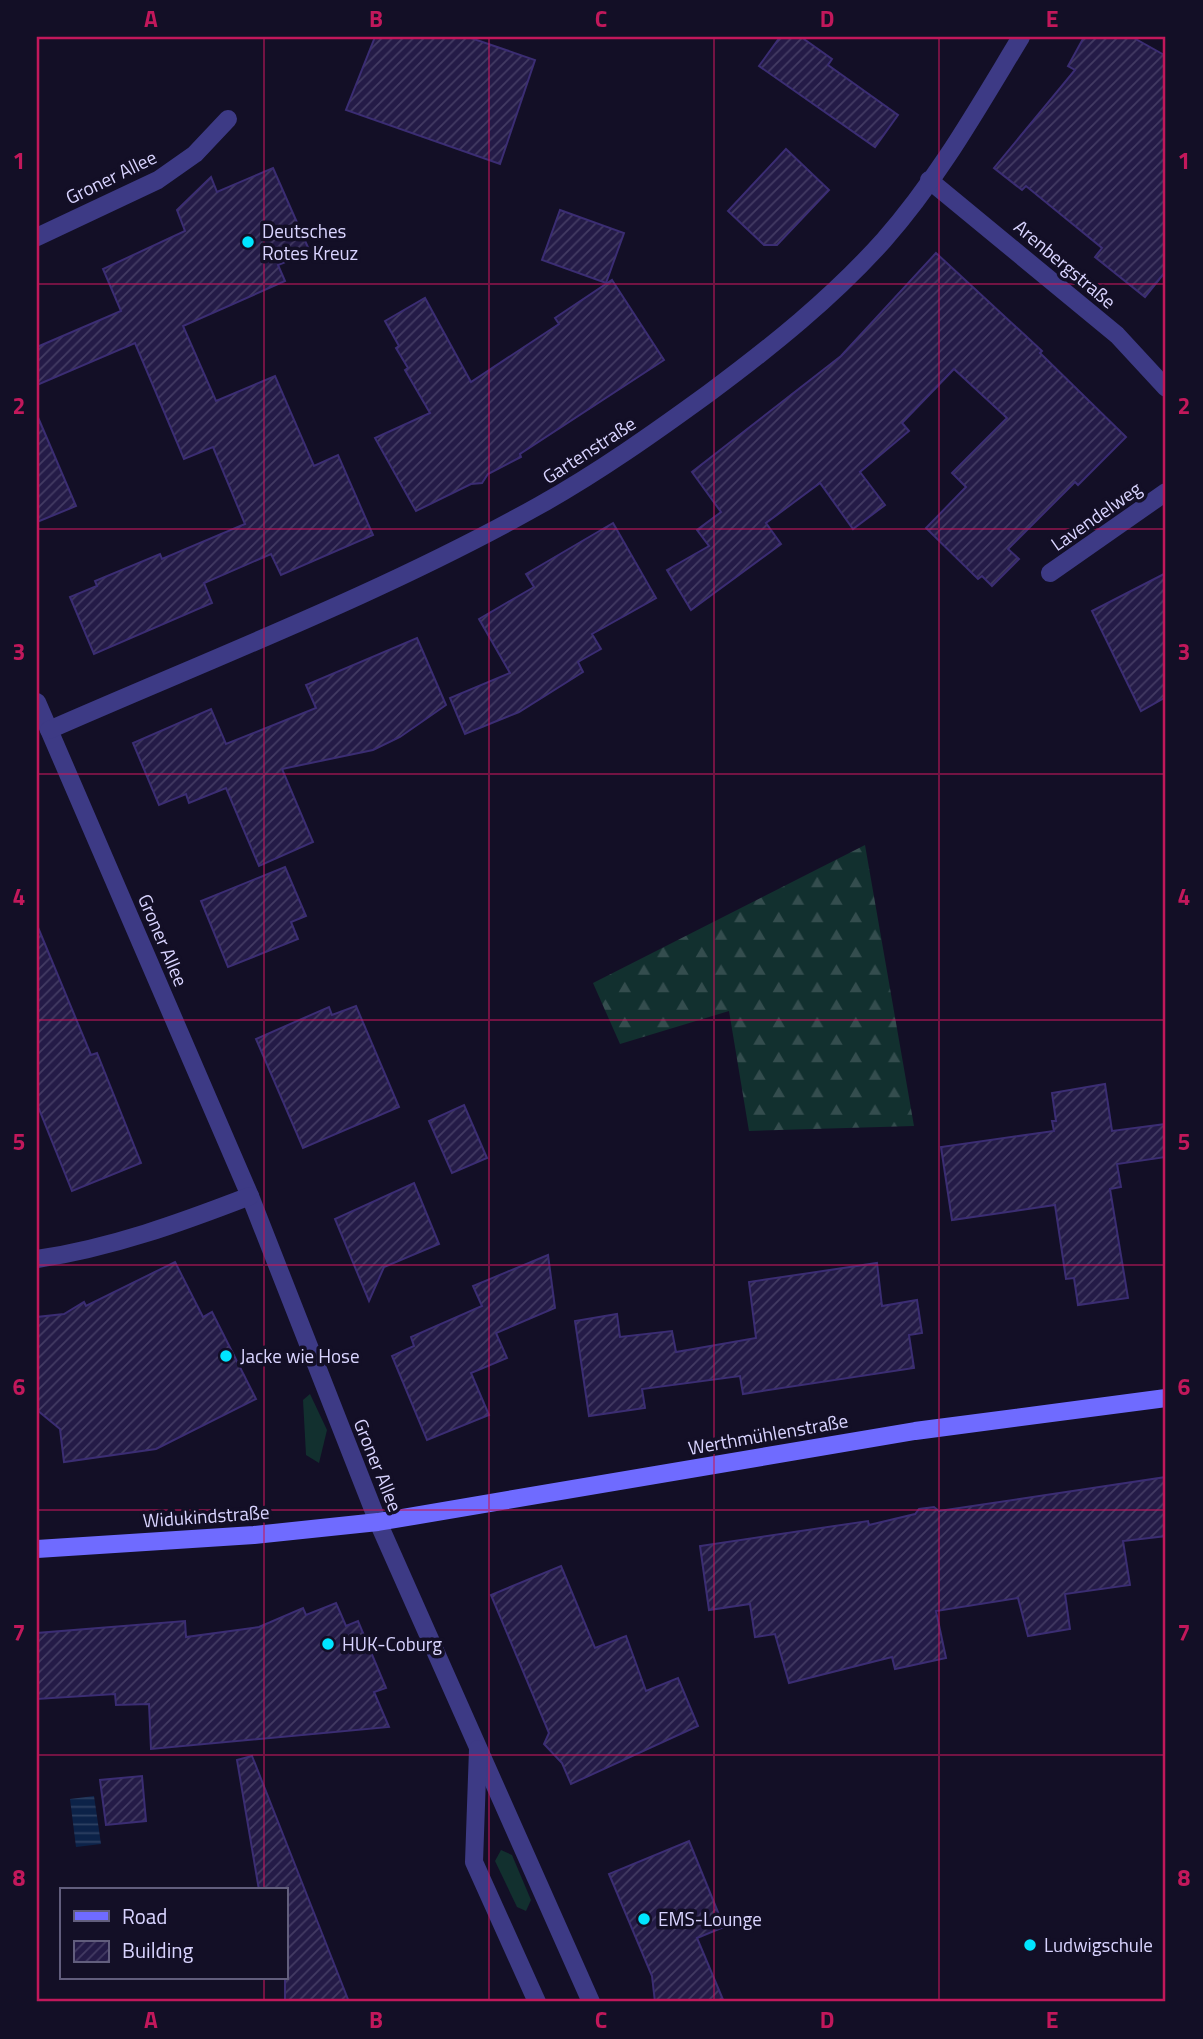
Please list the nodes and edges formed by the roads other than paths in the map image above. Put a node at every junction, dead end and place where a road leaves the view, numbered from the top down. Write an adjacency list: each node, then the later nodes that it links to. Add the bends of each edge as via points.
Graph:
1 (1021, 37): 3 (street, Gartenstraße, via 975,115)
2 (228, 119): 4 (street, Groner Allee, via 195,154 158,180)
3 (929, 180): 5 (street, Arenbergstraße, via 1117,335); 9 (street, Gartenstraße, via 885,239 825,300 751,362 623,454 541,505 389,581)
4 (37, 237)
5 (1166, 388)
6 (1166, 492): 7 (street, Lavendelweg)
7 (1050, 573)
8 (37, 702): 9 (street, Groner Allee)
9 (49, 730): 10 (street, Groner Allee)
10 (250, 1196): 11 (street, via 89,1251); 13 (street, Groner Allee)
11 (37, 1259)
12 (1166, 1398): 13 (main road, Werthmühlenstraße, via 915,1431)
13 (378, 1522): 14 (main road, Widukindstraße); 15 (street, Groner Allee)
14 (37, 1549)
15 (478, 1745): 16 (street, Groner Allee, via 474,1862); 17 (street, Groner Allee)
16 (537, 2002)
17 (591, 2002)

